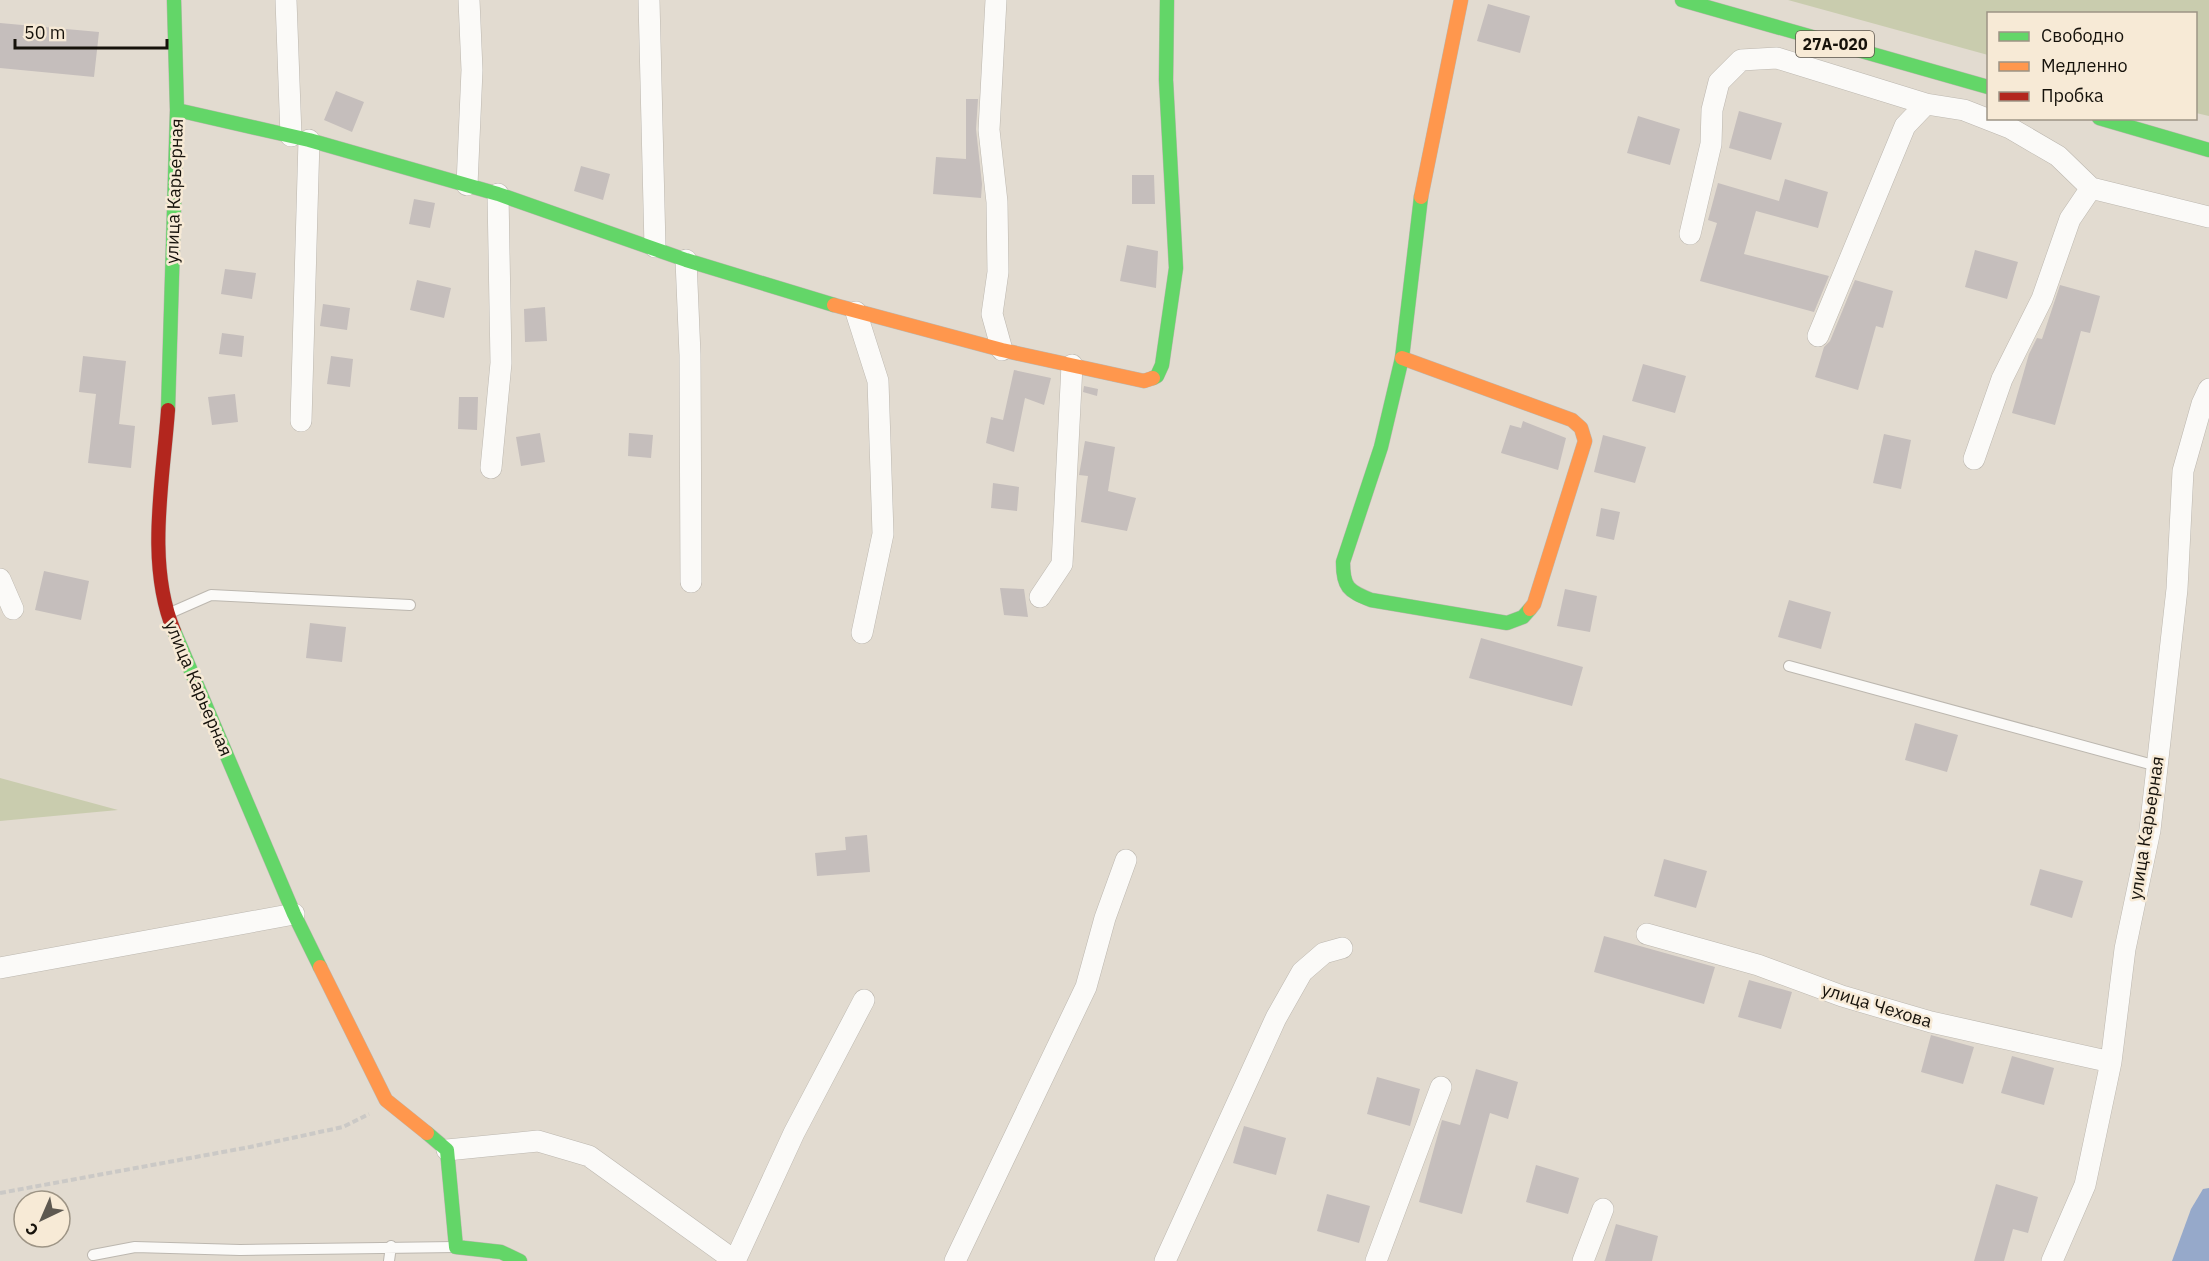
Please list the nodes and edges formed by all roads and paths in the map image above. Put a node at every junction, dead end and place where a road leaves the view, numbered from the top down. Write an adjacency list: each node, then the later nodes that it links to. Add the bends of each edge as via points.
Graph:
1 (174, 0): 11 (street, улица Карьерная)
2 (286, 0): 15 (street)
3 (469, 0): 17 (street, via 472,70)
4 (649, 0): 22 (street)
5 (996, 0): 26 (street, via 989,130 997,202 998,272 992,314)
6 (1167, 0): 28 (street, via 1166,80 1176,268 1161,365 1156,376 1143,381)
7 (1461, 0): 27 (street, via 1421,199)
8 (1682, 0): 9 (street, 27А-020)
9 (1987, 86)
10 (1926, 104): 12 (street, via 1964,110); 21 (street, via 1777,58 1741,60 1719,82 1712,110 1711,144); 25 (street, via 1905,126)
11 (177, 110): 15 (street); 38 (street, улица Карьерная, via 168,408 158,546)
12 (1987, 119)
13 (1990, 120): 18 (street, via 2058,156)
14 (2106, 120): 16 (street)
15 (300, 138): 17 (street); 30 (street)
16 (2209, 150)
17 (467, 185): 19 (street)
18 (2091, 188): 20 (street); 31 (street, via 2070,219 2042,299 2002,379)
19 (498, 194): 22 (street); 32 (street, via 501,363)
20 (2209, 216)
21 (1690, 234)
22 (655, 247): 23 (street)
23 (686, 260): 24 (street); 34 (street)
24 (856, 312): 26 (street); 39 (street, via 878,381 883,534)
25 (1818, 336)
26 (1002, 350): 28 (street)
27 (1402, 358): 27 (street, via 1572,420 1581,428 1585,441 1582,452 1534,604 1523,617 1507,623 1371,600 1353,593 1343,581 1343,562 1381,447)
28 (1072, 365): 35 (street, via 1062,564)
29 (2209, 389): 41 (street, улица Карьерная, via 2183,471 2177,589)
30 (301, 421)
31 (1974, 459)
32 (491, 468)
33 (0, 579): 37 (street)
34 (691, 582)
35 (1040, 597)
36 (410, 605): 38 (lane, via 211,595)
37 (13, 609)
38 (167, 614): 43 (street, улица Карьерная)
39 (862, 633)
40 (1789, 666): 41 (lane)
41 (2157, 766): 48 (street, улица Карьерная, via 2150,830 2125,949)
42 (1126, 860): 65 (street, via 1086,987)
43 (294, 914): 46 (street); 50 (street, улица Карьерная)
44 (1647, 934): 48 (street, улица Чехова, via 1758,965 1842,996 1931,1022)
45 (1342, 948): 66 (street, via 1324,953 1302,972 1276,1018)
46 (0, 968)
47 (864, 1000): 64 (street, via 794,1133)
48 (2111, 1062): 69 (street, улица Карьерная, via 2085,1185)
49 (1441, 1087): 67 (street)
50 (386, 1100): 51 (street, улица Карьерная); 52 (path, via 343,1127)
51 (447, 1150): 55 (street); 64 (street, via 538,1141 589,1156)
52 (0, 1193)
53 (1603, 1209): 68 (street)
54 (390, 1246): 55 (lane); 56 (lane); 61 (lane)
55 (456, 1247): 59 (street); 62 (lane)
56 (320, 1248): 58 (lane); 60 (lane)
57 (93, 1254): 58 (lane, via 135,1247)
58 (239, 1255)
59 (501, 1256): 63 (street)
60 (318, 1261)
61 (389, 1261)
62 (454, 1261)
63 (520, 1261)
64 (735, 1261)
65 (955, 1261)
66 (1166, 1261)
67 (1376, 1261)
68 (1583, 1261)
69 (2052, 1261)

